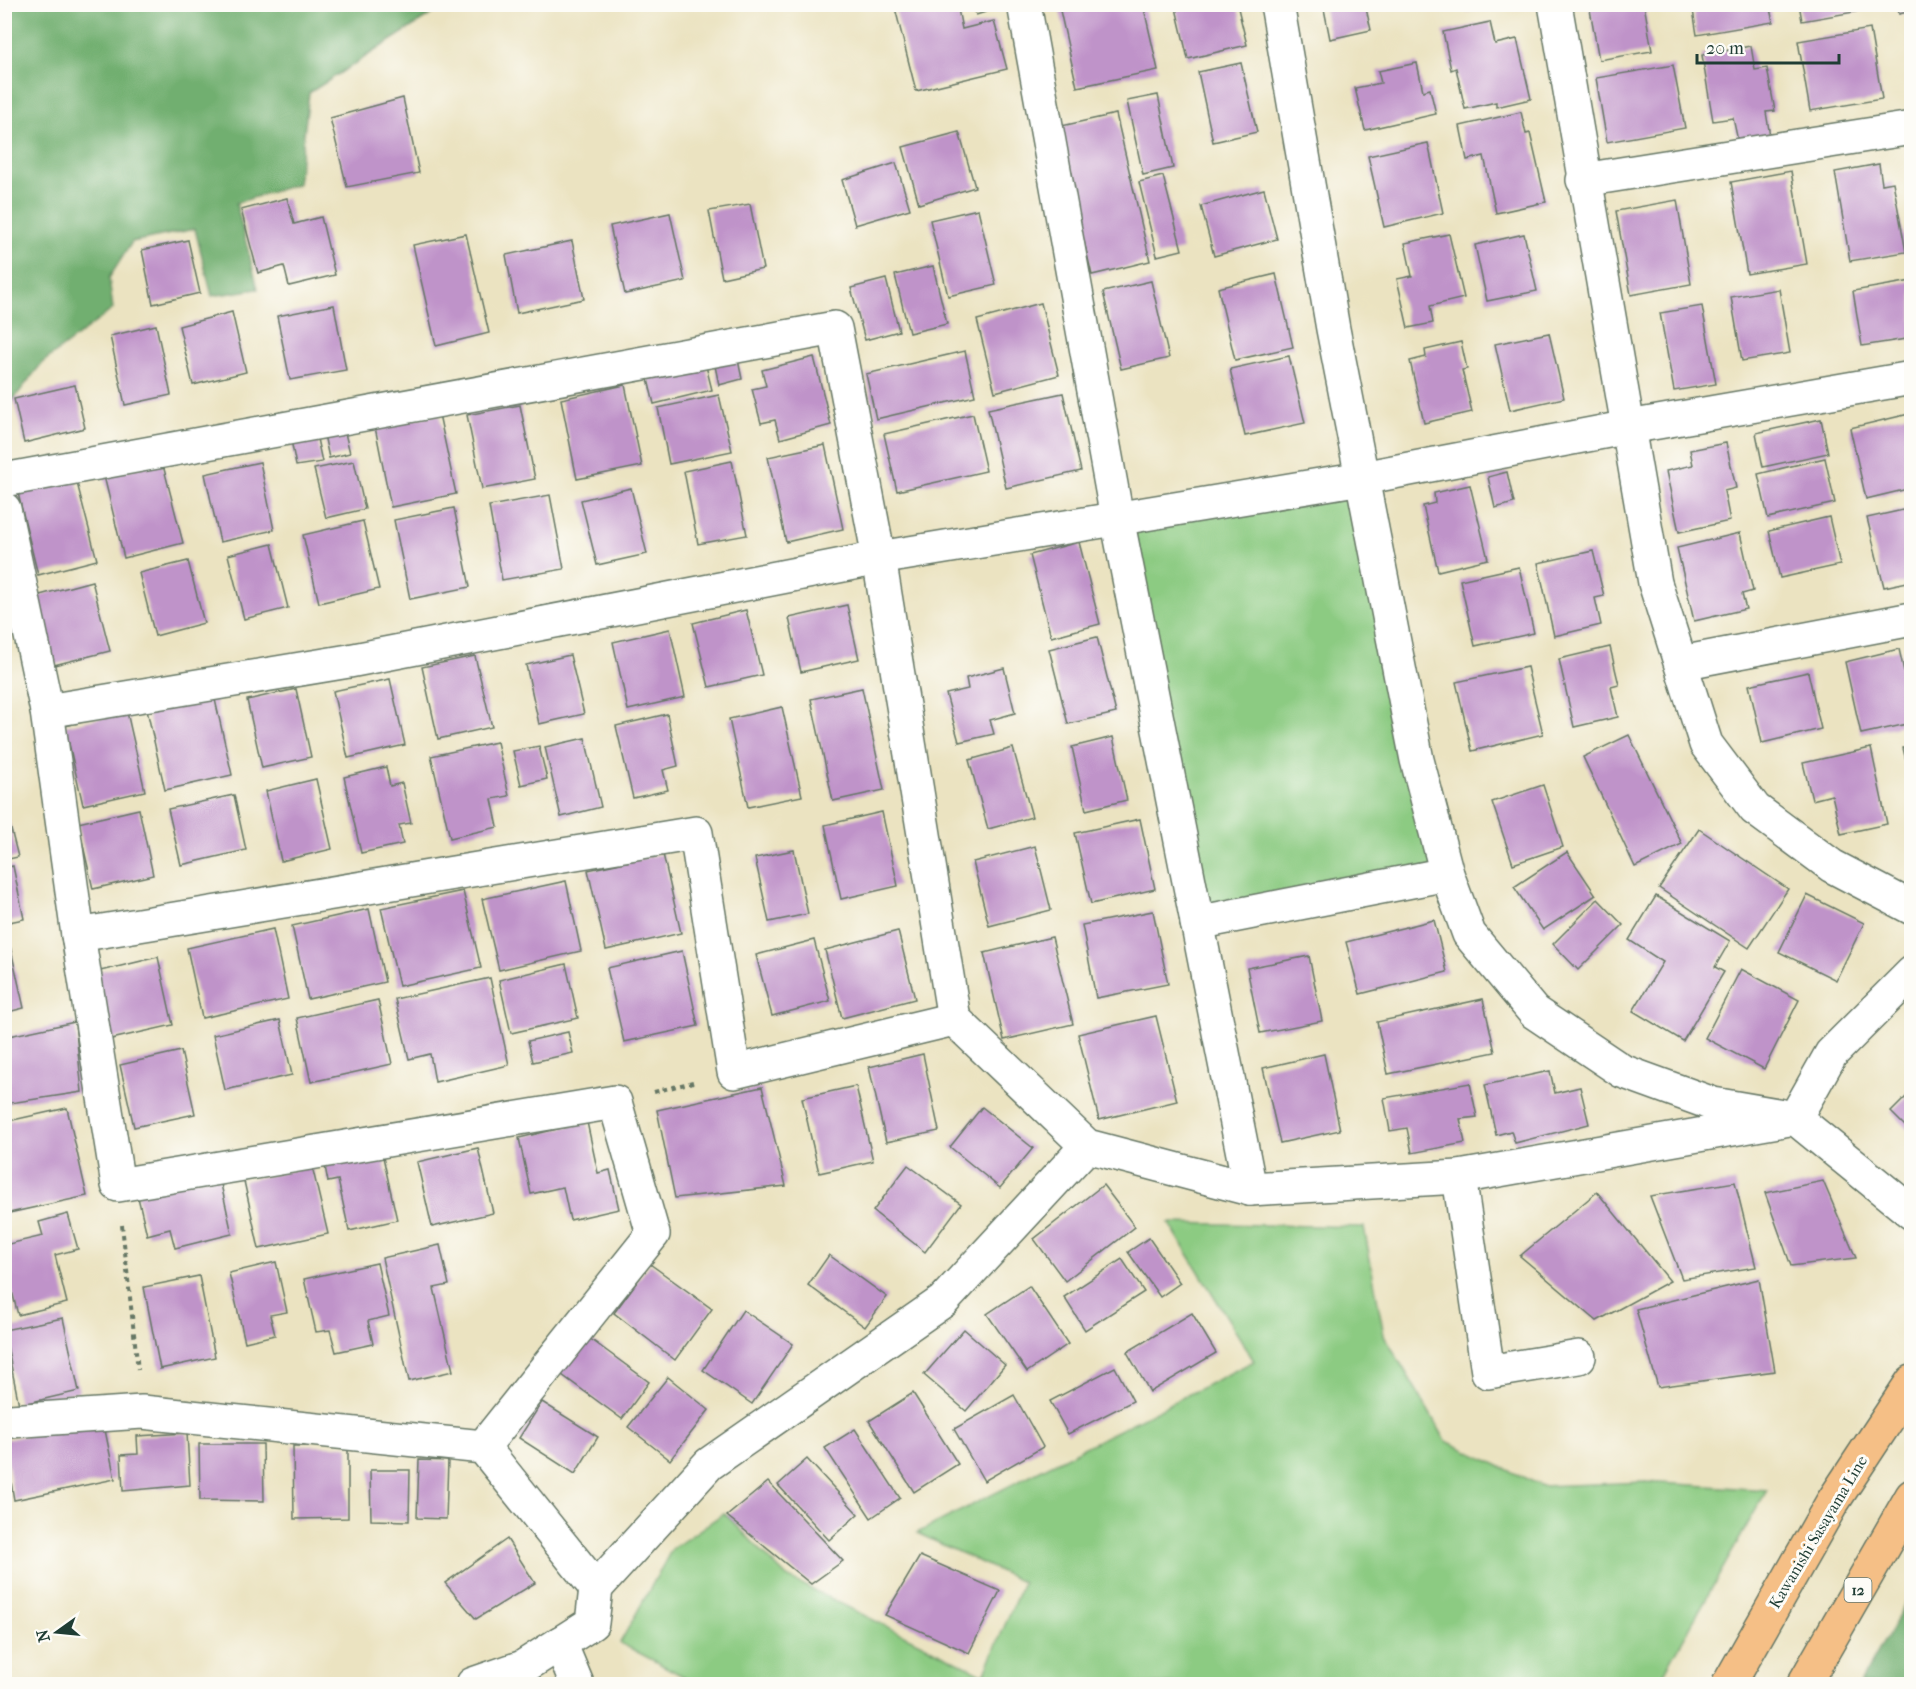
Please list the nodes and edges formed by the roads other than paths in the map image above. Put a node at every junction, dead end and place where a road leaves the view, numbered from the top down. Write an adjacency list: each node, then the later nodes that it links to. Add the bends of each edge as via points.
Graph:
1 (1024, 4): 11 (street)
2 (1277, 4): 8 (street)
3 (1554, 4): 5 (street)
4 (1911, 128): 5 (street)
5 (1583, 180): 7 (street)
6 (1911, 378): 7 (street)
7 (1629, 427): 8 (street); 14 (street, via 1655,583)
8 (1362, 478): 11 (street); 16 (street, via 1417,760)
9 (4, 480): 12 (street, via 835,327)
10 (4, 509): 15 (street)
11 (1117, 518): 12 (street); 18 (street)
12 (879, 558): 15 (street, via 349,661); 21 (street)
13 (1911, 619): 14 (street)
14 (1680, 663): 17 (street, via 1706,744 1755,809 1832,866)
15 (47, 711): 19 (street)
16 (1447, 874): 18 (street); 22 (street, via 1469,934 1534,1012 1623,1071 1713,1104)
17 (1911, 908)
18 (1197, 922): 25 (street)
19 (78, 935): 21 (street, via 696,833 734,1072); 30 (street, via 118,1185 615,1102 653,1234)
20 (1911, 973): 22 (street, via 1831,1054)
21 (954, 1018): 23 (street)
22 (1795, 1118): 24 (street); 26 (street)
23 (1087, 1146): 25 (street); 32 (street, via 943,1301 709,1464)
24 (1459, 1177): 25 (street); 27 (street, via 1488,1372)
25 (1250, 1189)
26 (1911, 1213)
27 (1579, 1357)
28 (1911, 1382): 36 (main road, Kawanishi Sasayama Line, via 1832,1503)
29 (10, 1422): 30 (street, via 142,1412)
30 (483, 1447): 32 (street)
31 (1911, 1496): 37 (main road, 12)
32 (596, 1588): 33 (street, via 592,1623)
33 (560, 1643): 34 (street, via 523,1667); 35 (street)
34 (473, 1684)
35 (577, 1684)
36 (1730, 1684)
37 (1804, 1684)

